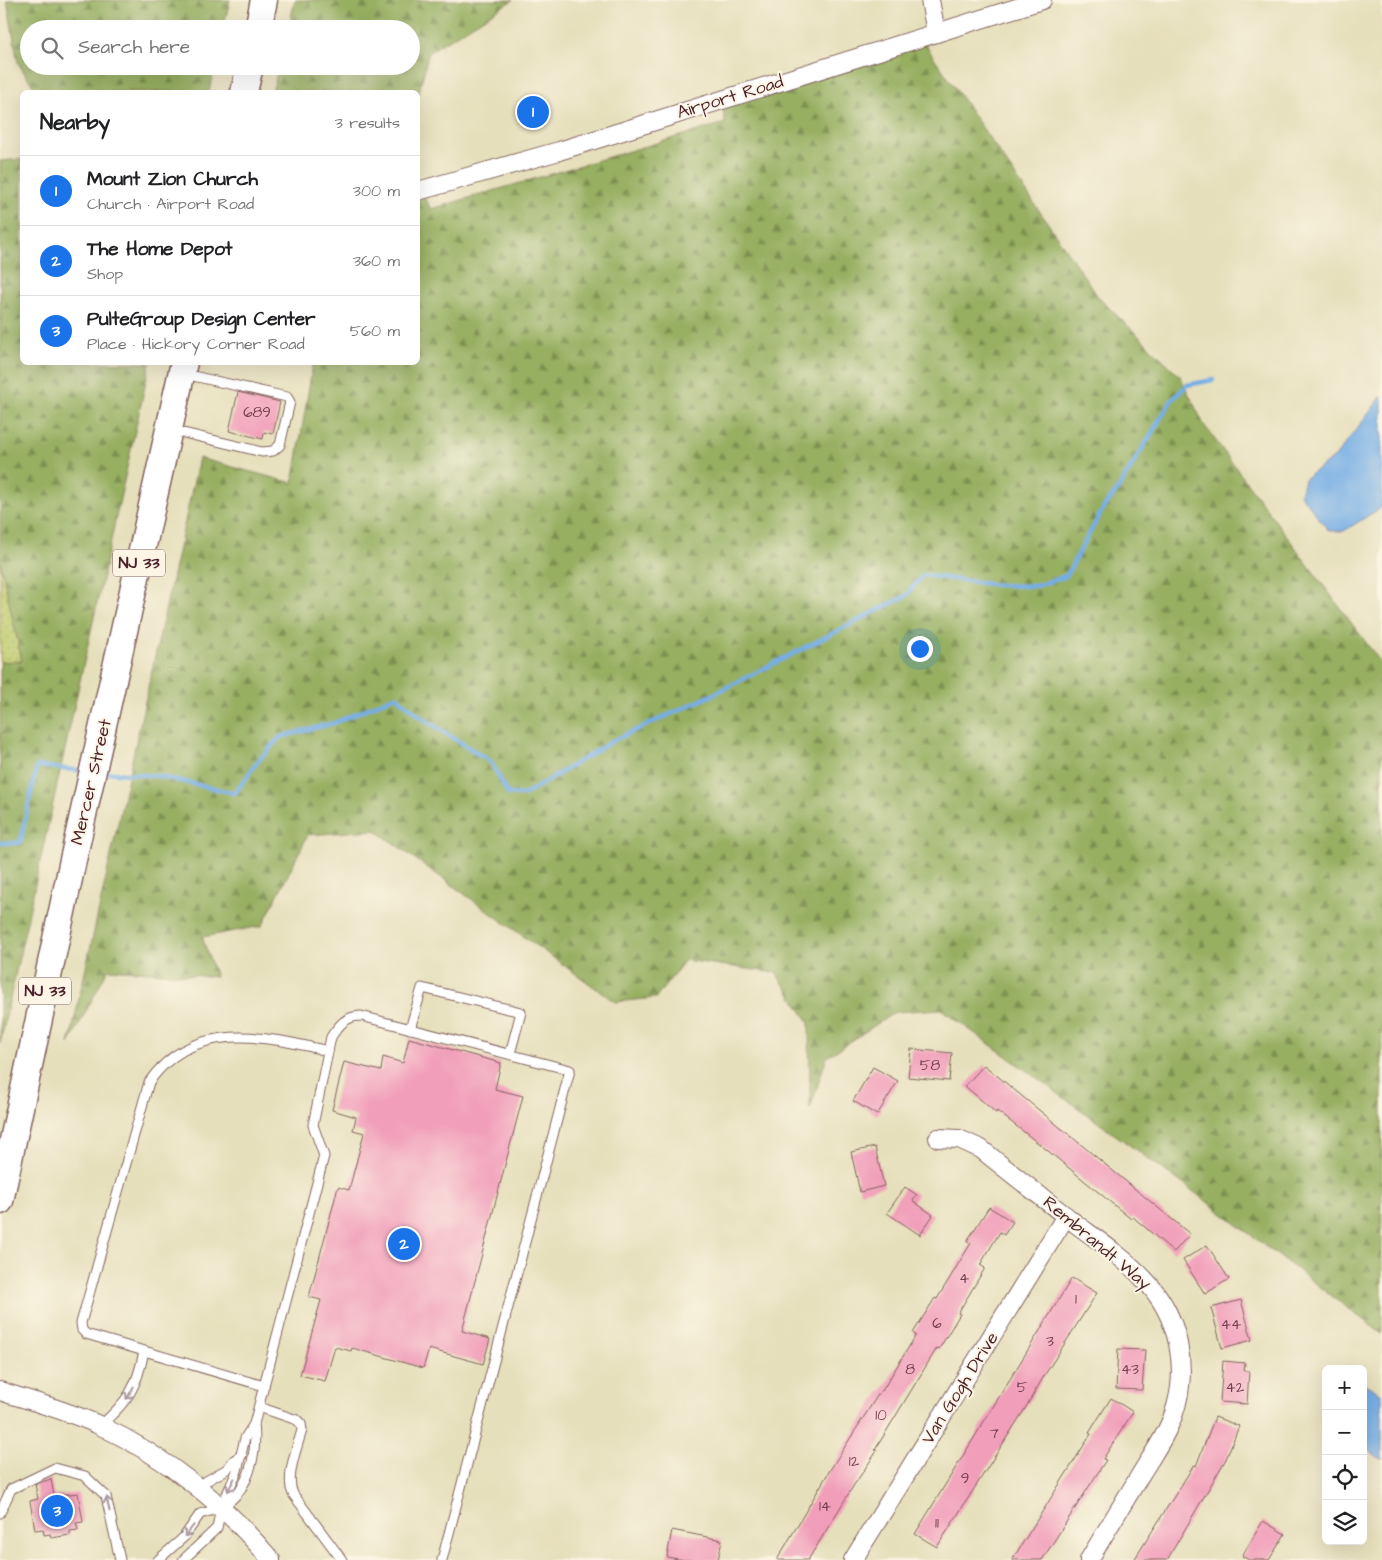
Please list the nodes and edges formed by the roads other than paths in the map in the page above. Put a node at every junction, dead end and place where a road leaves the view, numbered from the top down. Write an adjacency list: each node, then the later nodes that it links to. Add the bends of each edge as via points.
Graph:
1 (264, 0): 4 (main road)
2 (930, 0): 5 (street)
3 (1042, 0): 5 (street, Airport Road)
4 (260, 20)
5 (936, 33): 8 (street, Airport Road)
6 (248, 75): 7 (main road)
7 (244, 90)
8 (420, 190)
9 (182, 368): 10 (main road, Mercer Street / NJ 33); 10 (lane, via 287,397 290,402 280,446 273,451 262,452)
10 (169, 430): 15 (main road, Mercer Street / NJ 33)
11 (410, 1029): 12 (lane, via 361,1016 348,1018 331,1037); 13 (lane); 13 (lane, via 422,988 521,1012)
12 (328, 1051): 17 (lane, via 256,1036 211,1039 170,1060 149,1082 81,1323 86,1334); 18 (lane, via 313,1125 324,1156)
13 (510, 1054): 32 (lane, via 570,1070)
14 (938, 1138): 16 (street, Rembrandt Way, via 959,1139 972,1144)
15 (0, 1201)
16 (1066, 1216): 33 (street, Van Gogh Drive); 34 (street, Rembrandt Way, via 1131,1266 1154,1291 1172,1323 1181,1362 1180,1394 1168,1427)
17 (144, 1351): 18 (lane); 22 (lane, one-way to 22, via 139,1376 127,1399)
18 (264, 1386): 20 (lane)
19 (0, 1391): 22 (street)
20 (259, 1406): 21 (lane); 31 (lane, via 301,1424 290,1488)
21 (254, 1424): 23 (lane, via 245,1438); 25 (lane, via 256,1439 246,1478 236,1496)
22 (100, 1426): 24 (street, via 141,1448)
23 (242, 1454): 24 (lane, via 227,1469); 25 (lane, one-way to 25)
24 (196, 1487): 25 (street)
25 (221, 1508): 28 (lane, one-way to 28, via 200,1514 184,1537); 29 (lane, via 217,1528); 30 (street)
26 (0, 1513): 27 (lane, one-way to 26, via 106,1496 84,1476 55,1468 11,1489)
27 (119, 1556)
28 (158, 1560)
29 (183, 1560)
30 (270, 1560)
31 (342, 1560)
32 (442, 1560)
33 (853, 1560)
34 (1089, 1560)

